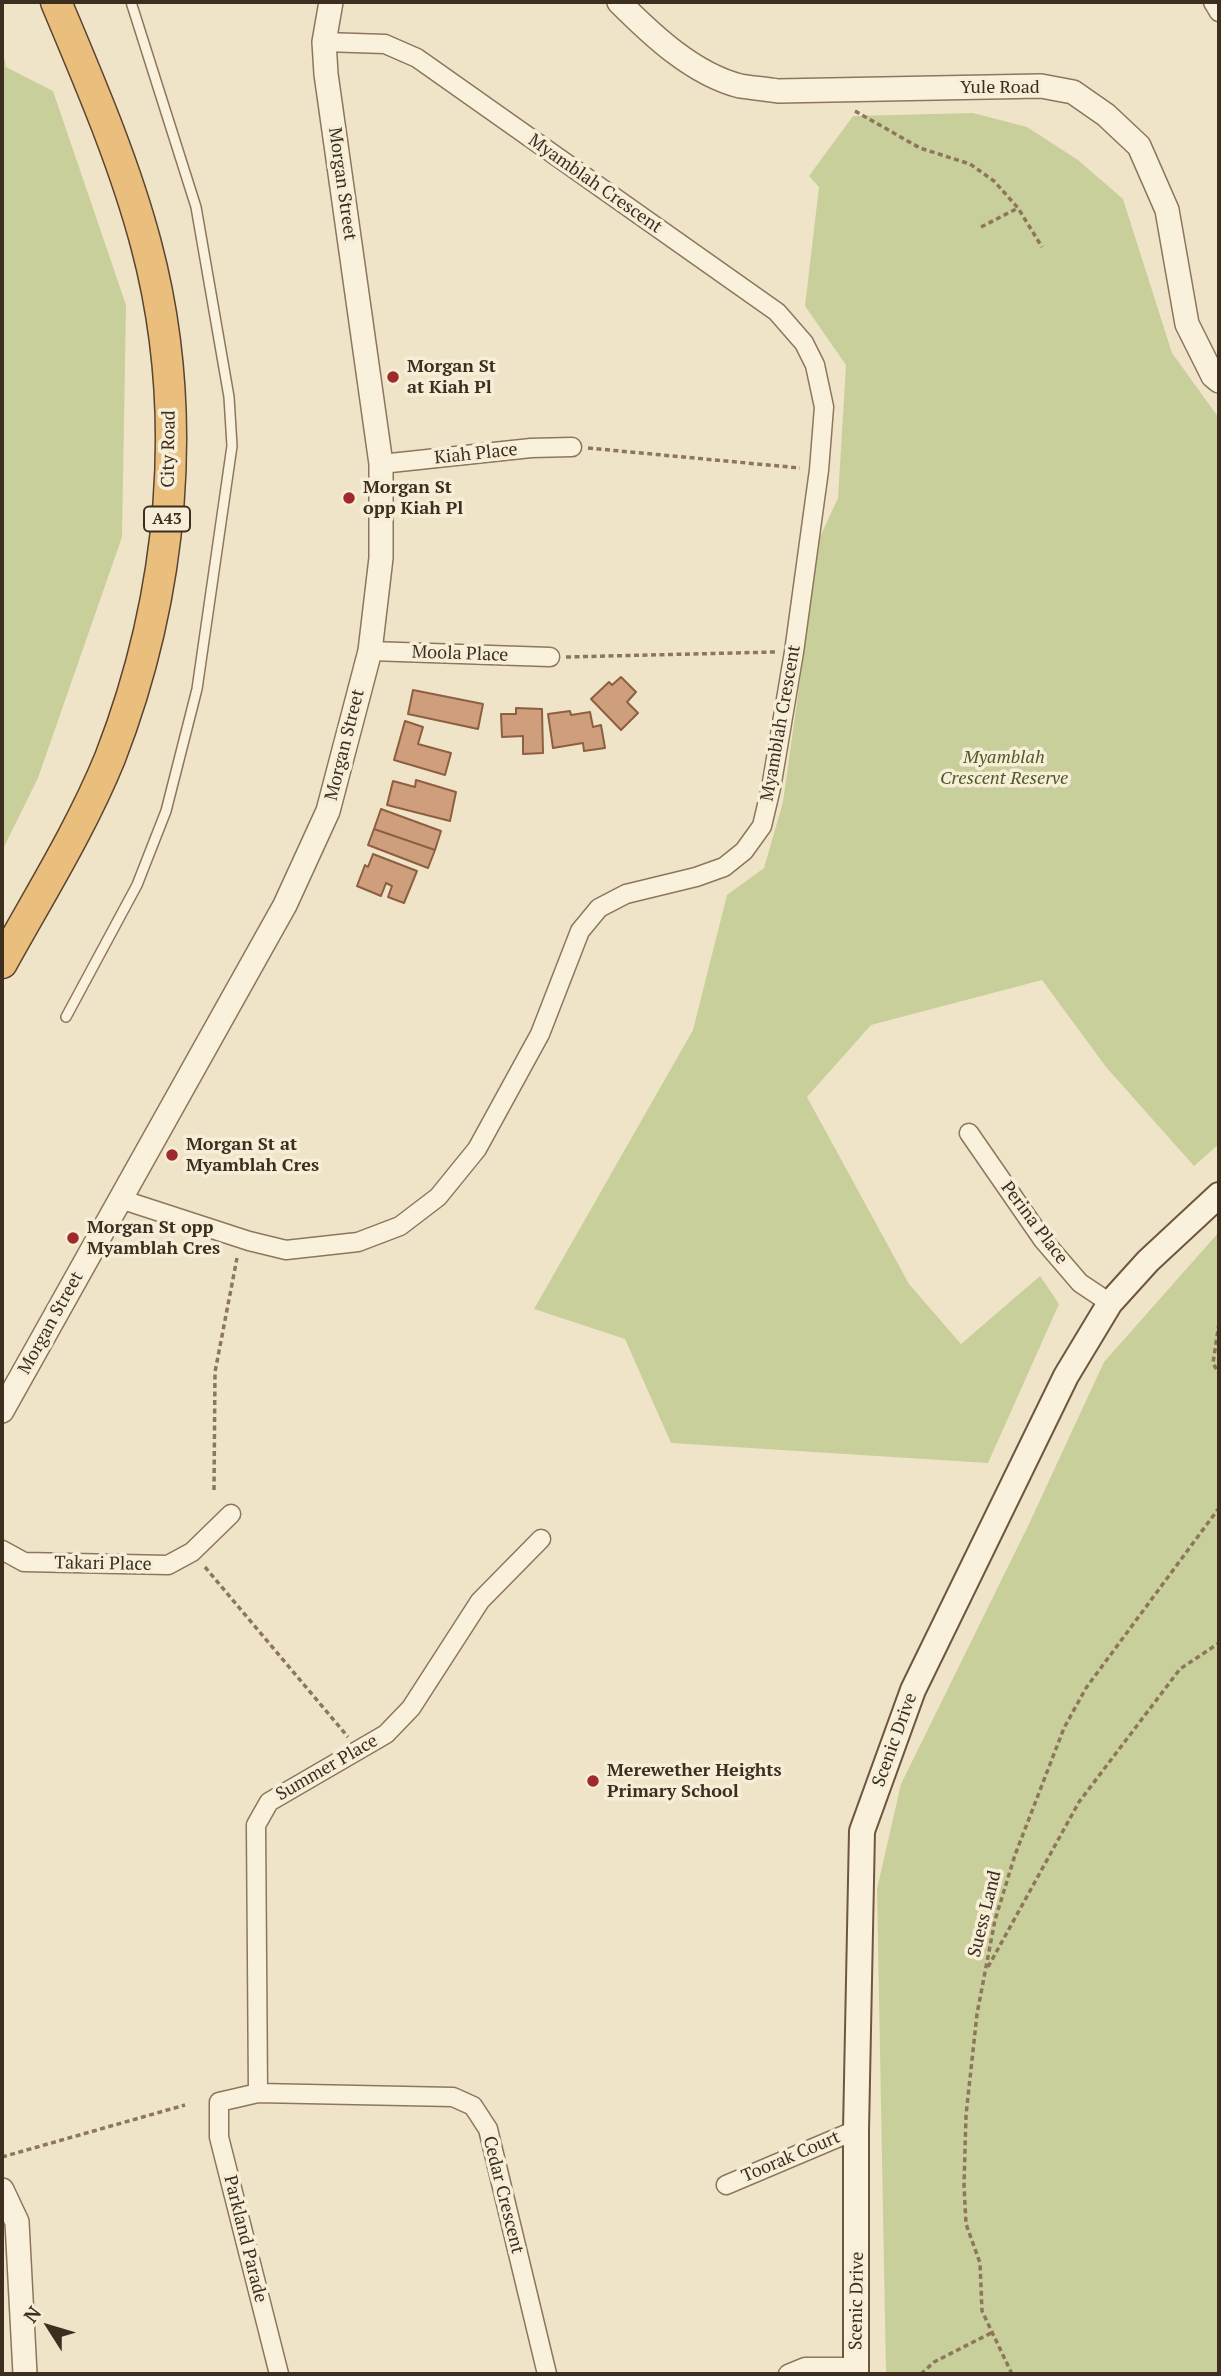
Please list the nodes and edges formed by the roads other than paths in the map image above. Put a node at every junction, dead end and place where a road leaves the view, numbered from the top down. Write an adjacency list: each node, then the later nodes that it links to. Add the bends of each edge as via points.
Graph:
1 (56, 2): 13 (highway, City Road / A43, via 109,131 147,246 169,387 171,461 156,603 135,683 109,759 69,845)
2 (131, 2): 14 (lane, via 196,207 229,397 232,446 197,689 166,811 137,885)
3 (331, 2): 7 (street, Morgan Street)
4 (619, 2): 8 (street, Yule Road, via 682,57 738,85 778,91 1041,86 1073,92 1139,146 1167,209 1187,324)
5 (1213, 2): 6 (street)
6 (1219, 12)
7 (324, 42): 10 (street, Morgan Street); 17 (street, Myamblah Crescent, via 385,44 417,58 778,312 804,342 815,365 824,407 794,652 771,788 762,826 744,851 724,867 626,894 599,908 580,932 540,1034 477,1149 438,1198 400,1226 358,1242 286,1250)
8 (1219, 381)
9 (572, 447): 10 (street, Kiah Place)
10 (381, 464): 11 (street, Morgan Street, via 380,558)
11 (370, 651): 12 (street, Moola Place); 17 (street, Morgan Street, via 328,811 285,905)
12 (550, 657)
13 (2, 963)
14 (66, 1017)
15 (969, 1133): 18 (street, Perina Place, via 1043,1240 1080,1283)
16 (1219, 1195): 18 (main road, Scenic Drive)
17 (120, 1199): 19 (street, Morgan Street)
18 (1110, 1303): 25 (main road, Scenic Drive, via 1066,1376 913,1690 862,1832)
19 (2, 1411)
20 (231, 1514): 22 (street, Takari Place, via 192,1552 168,1566 24,1562)
21 (541, 1539): 23 (street, Summer Place, via 480,1601 411,1709 386,1734 269,1802 256,1825)
22 (2, 1550)
23 (258, 2093): 24 (street, Cedar Crescent); 31 (street, Cedar Crescent, via 453,2097 473,2106 488,2129)
24 (219, 2102): 30 (street, Parkland Parade, via 219,2137)
25 (856, 2130): 26 (street, Toorak Court); 28 (main road, Scenic Drive)
26 (726, 2185)
27 (2, 2190): 29 (street, via 17,2222)
28 (856, 2370): 32 (street, via 805,2367)
29 (25, 2374)
30 (279, 2374)
31 (547, 2374)
32 (788, 2374)

